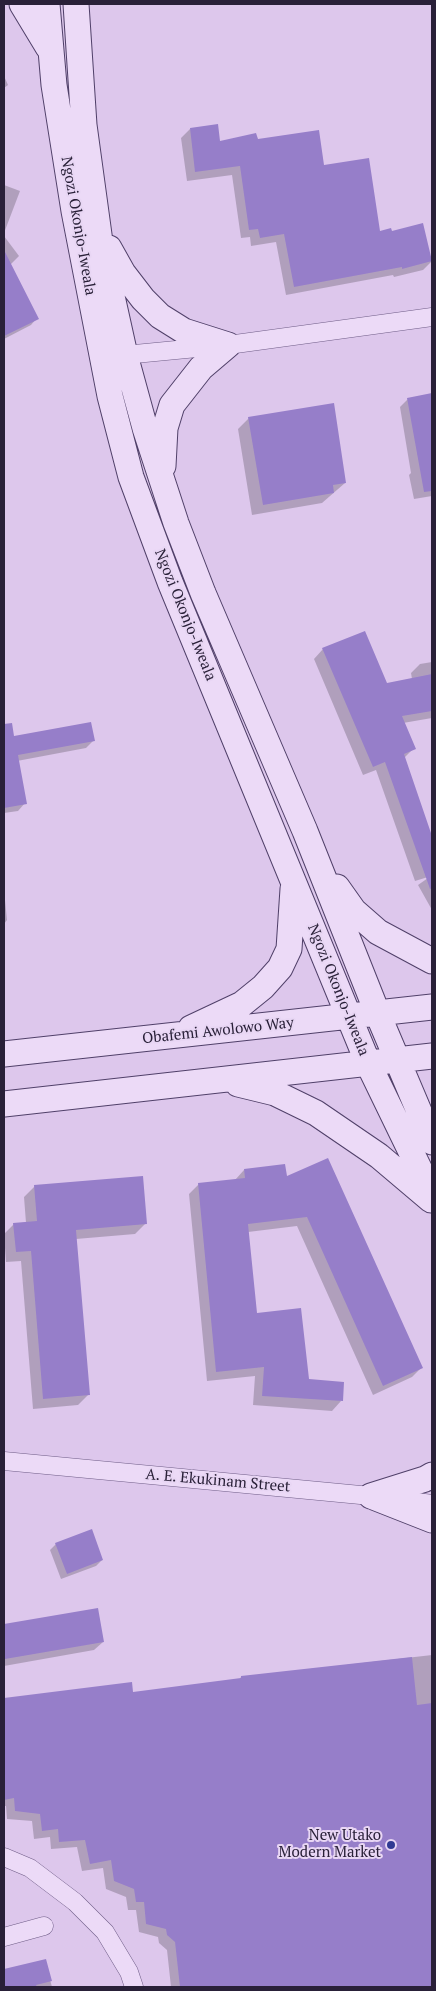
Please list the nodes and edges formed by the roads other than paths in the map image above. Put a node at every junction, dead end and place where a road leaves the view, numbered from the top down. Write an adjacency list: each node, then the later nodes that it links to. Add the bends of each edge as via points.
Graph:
1 (22, 4): 4 (street)
2 (47, 4): 4 (street, Ngozi Okonjo-Iweala)
3 (76, 4): 5 (street, Ngozi Okonjo-Iweala, via 84,125)
4 (51, 51): 8 (street, Ngozi Okonjo-Iweala, via 73,201)
5 (98, 228): 7 (street, via 123,273 160,316 184,331); 8 (street, Ngozi Okonjo-Iweala)
6 (432, 317): 7 (street)
7 (228, 345): 8 (street); 9 (street, via 201,368 172,405 165,428)
8 (113, 356): 9 (street, Ngozi Okonjo-Iweala, via 145,428); 11 (street, Ngozi Okonjo-Iweala, via 110,396 131,477 170,582)
9 (162, 480): 10 (street, Ngozi Okonjo-Iweala, via 204,594)
10 (317, 861): 12 (street, via 354,911 378,932); 14 (street, Ngozi Okonjo-Iweala)
11 (294, 881): 15 (street, Ngozi Okonjo-Iweala); 16 (street, via 289,949 280,968 263,988 242,1004)
12 (432, 961)
13 (432, 1007): 14 (street, Obafemi Awolowo Way)
14 (377, 1012): 15 (street, Obafemi Awolowo Way); 19 (street, Ngozi Okonjo-Iweala)
15 (349, 1018): 16 (street, Obafemi Awolowo Way); 20 (street, Ngozi Okonjo-Iweala)
16 (174, 1036): 17 (street, Obafemi Awolowo Way)
17 (4, 1054)
18 (432, 1056): 19 (street)
19 (397, 1059): 20 (street); 23 (street, Ngozi Okonjo-Iweala)
20 (368, 1063): 21 (street); 24 (street, Ngozi Okonjo-Iweala)
21 (224, 1080): 22 (street); 25 (street, via 275,1093 316,1113 379,1156)
22 (4, 1104)
23 (432, 1142)
24 (432, 1195)
25 (432, 1201)
26 (4, 1461): 28 (street, A. E. Ekukinam Street)
27 (432, 1475): 28 (street)
28 (371, 1496): 29 (street, A. E. Ekukinam Street); 30 (street)
29 (432, 1504)
30 (432, 1520)
31 (4, 1857): 34 (street, via 30,1868 75,1902 105,1932 130,1972)
32 (44, 1926): 33 (street)
33 (4, 1937)
34 (134, 1987)

